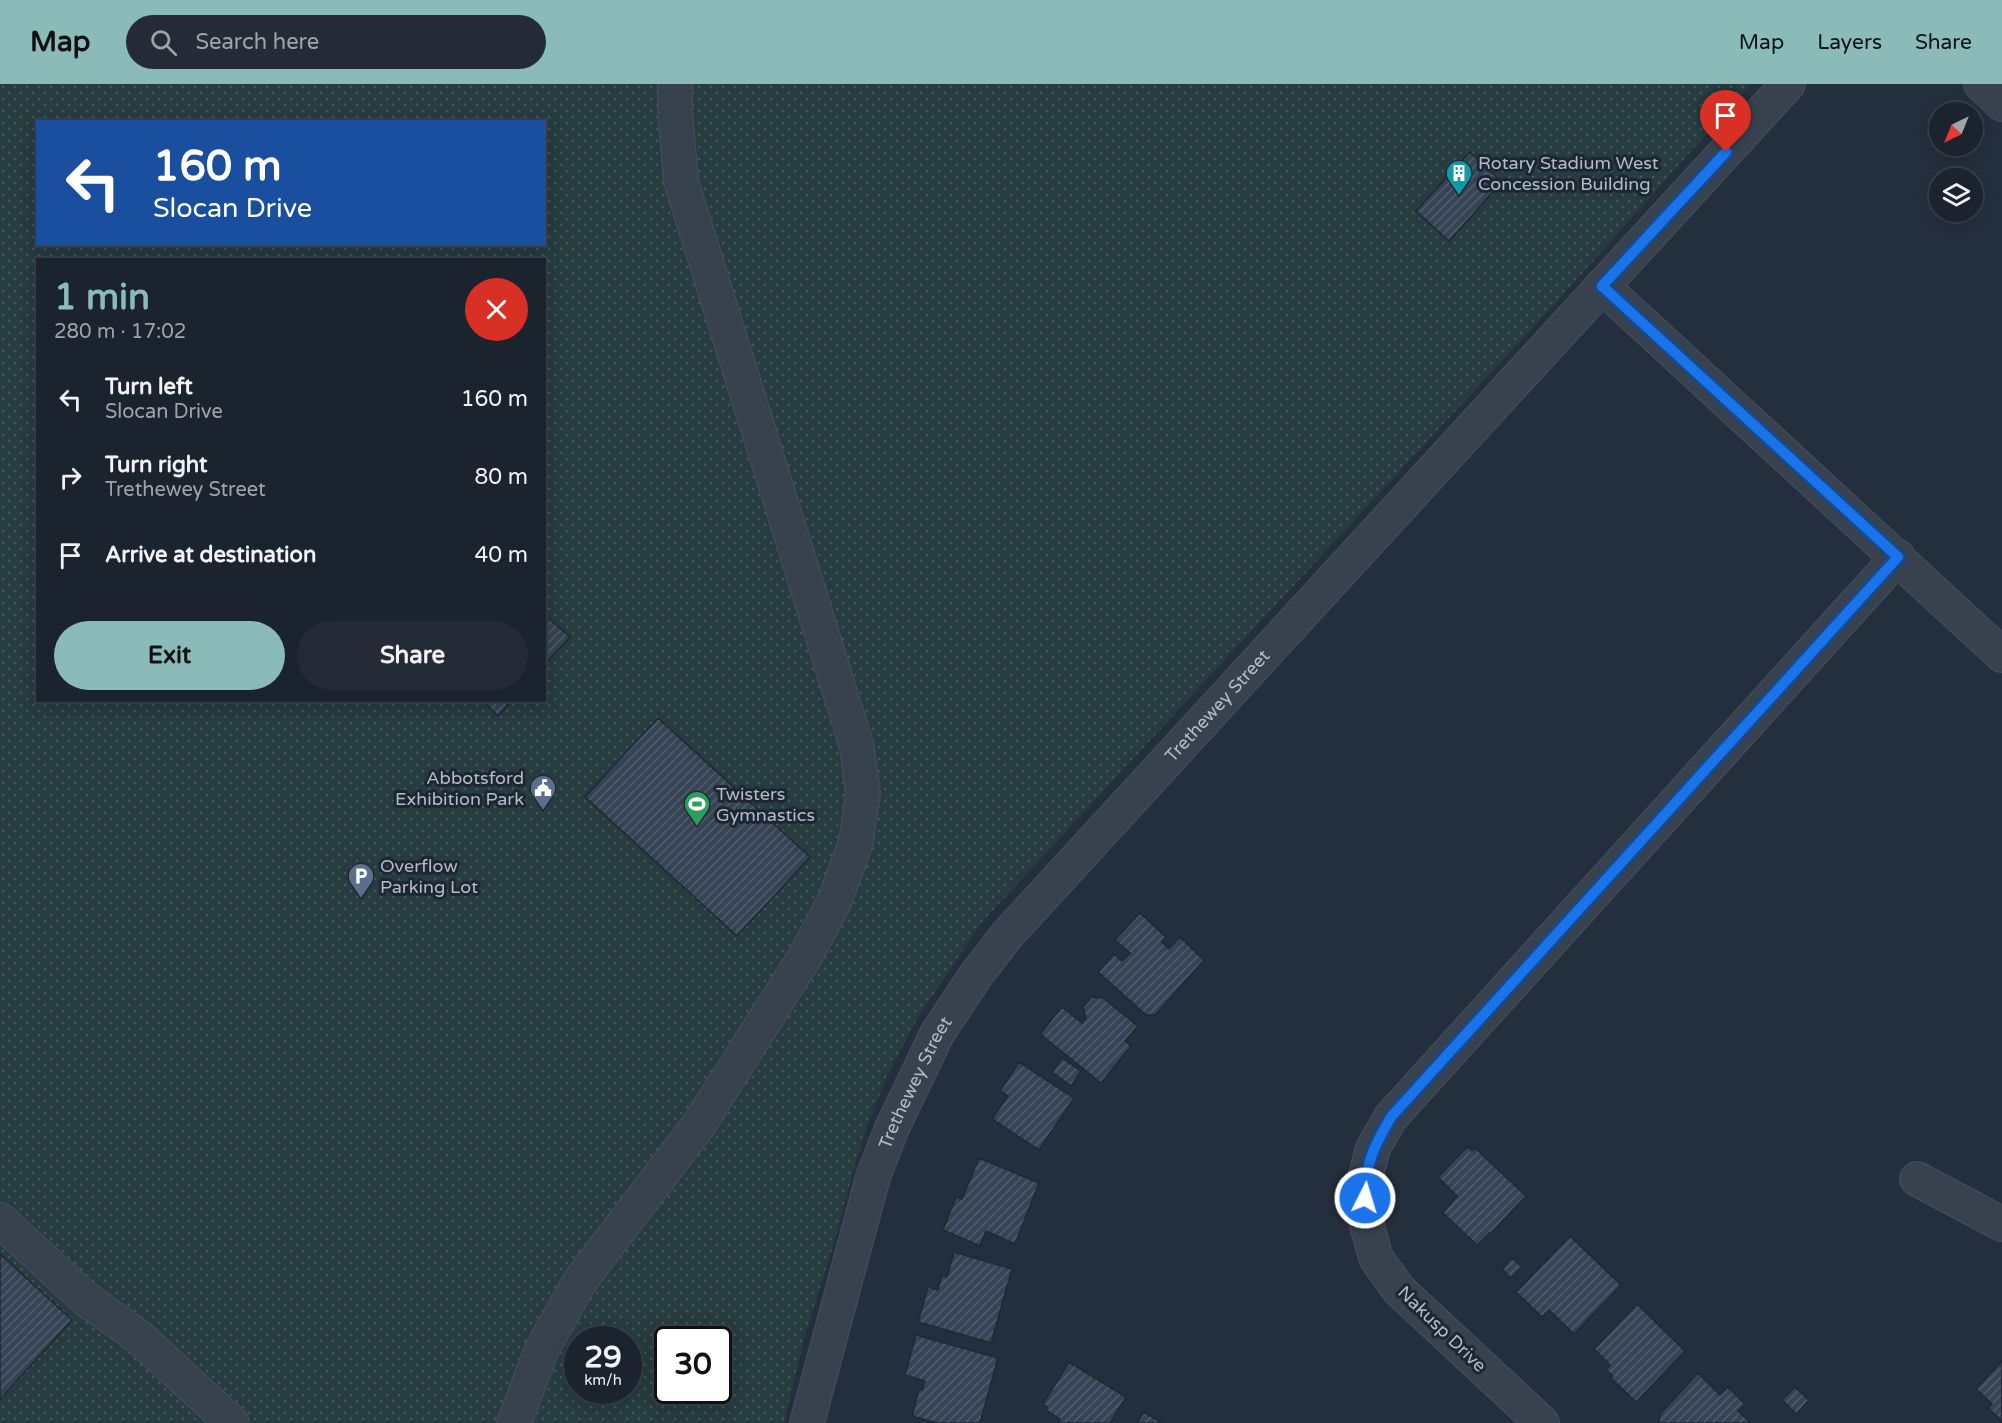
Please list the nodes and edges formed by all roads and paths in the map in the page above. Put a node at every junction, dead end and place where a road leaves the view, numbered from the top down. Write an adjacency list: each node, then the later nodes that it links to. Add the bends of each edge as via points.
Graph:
1 (675, 84): 12 (street, via 681,181 857,747 863,793 856,842 835,900 806,955 698,1126 580,1281 542,1349)
2 (1788, 84): 5 (street, Trethewey Street)
3 (1981, 84): 4 (street)
4 (2002, 104)
5 (1602, 286): 6 (street); 13 (street, Trethewey Street, via 1007,935 976,975 937,1034 873,1177)
6 (1898, 557): 7 (street); 14 (street, Nakusp Drive, via 1391,1117 1373,1148 1365,1179 1365,1218 1376,1258 1399,1290)
7 (2002, 655)
8 (1917, 1179): 10 (street)
9 (0, 1220): 11 (street, via 87,1300 139,1337)
10 (2002, 1224)
11 (232, 1423)
12 (514, 1423)
13 (807, 1423)
14 (1542, 1423)

